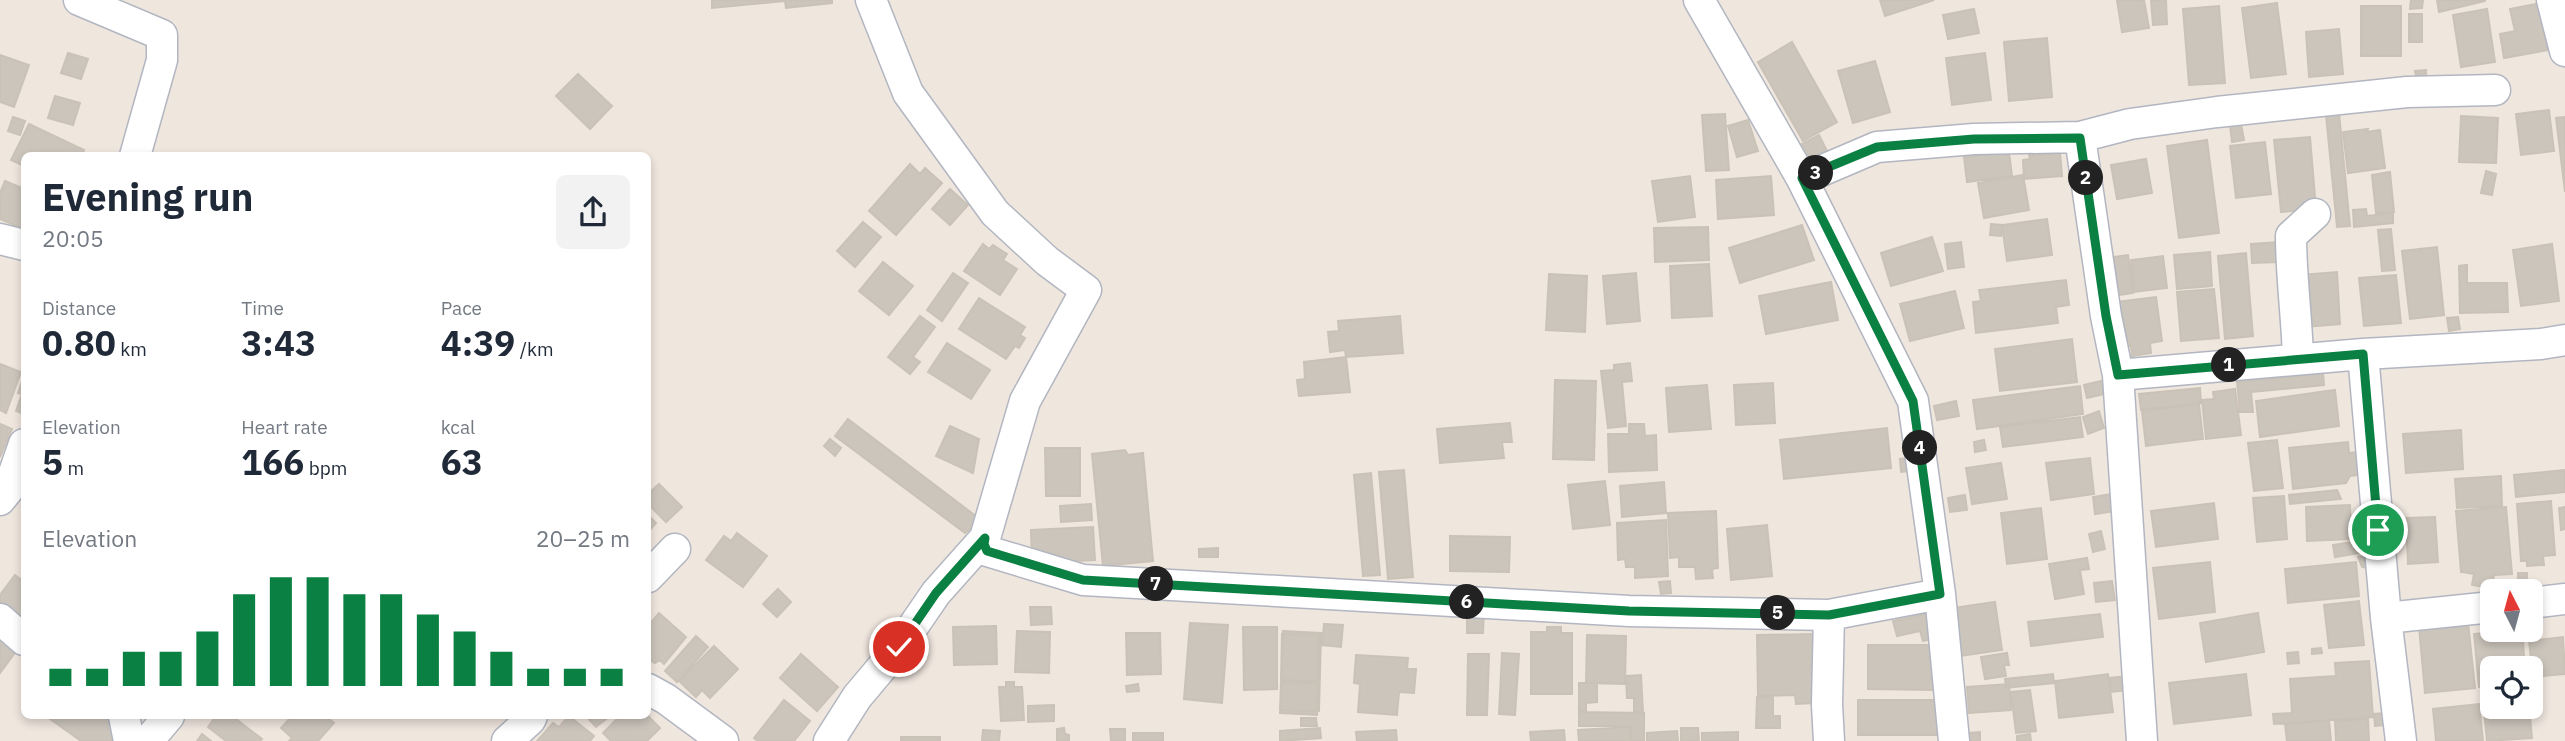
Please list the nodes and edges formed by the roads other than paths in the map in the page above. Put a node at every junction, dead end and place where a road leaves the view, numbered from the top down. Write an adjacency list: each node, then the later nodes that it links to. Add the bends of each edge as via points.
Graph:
1 (79, 0): 8 (street, via 162,35 162,60)
2 (871, 0): 19 (street, via 908,93 995,214 1086,290 1025,401)
3 (1699, 0): 9 (street)
4 (2552, 0): 5 (street)
5 (2565, 51)
6 (2495, 90): 7 (street, via 2407,92 2217,112 2130,124)
7 (2080, 138): 9 (street, via 1974,139 1877,147); 16 (street)
8 (136, 152)
9 (1802, 178): 22 (street, via 1913,401)
10 (2315, 214): 15 (street, via 2291,236)
11 (0, 239): 12 (street)
12 (21, 244)
13 (2565, 340): 14 (street)
14 (2363, 354): 15 (street); 27 (street)
15 (2298, 359): 16 (street)
16 (2118, 375): 41 (street)
17 (21, 453): 18 (street)
18 (8, 493)
19 (985, 538): 26 (street, via 987,551 1083,580 1629,611); 38 (street, via 936,593)
20 (675, 549): 21 (street)
21 (651, 574)
22 (1940, 594): 26 (street); 40 (street)
23 (2565, 599): 24 (street)
24 (2543, 602)
25 (2480, 608): 27 (street)
26 (1829, 615): 39 (street)
27 (2386, 618): 42 (street)
28 (0, 619): 29 (street)
29 (21, 637)
30 (651, 691): 37 (street)
31 (125, 719): 34 (street)
32 (167, 719): 35 (street)
33 (530, 719): 36 (street)
34 (129, 741)
35 (148, 741)
36 (507, 741)
37 (723, 741)
38 (829, 741)
39 (1829, 741)
40 (1954, 741)
41 (2142, 741)
42 (2401, 741)

